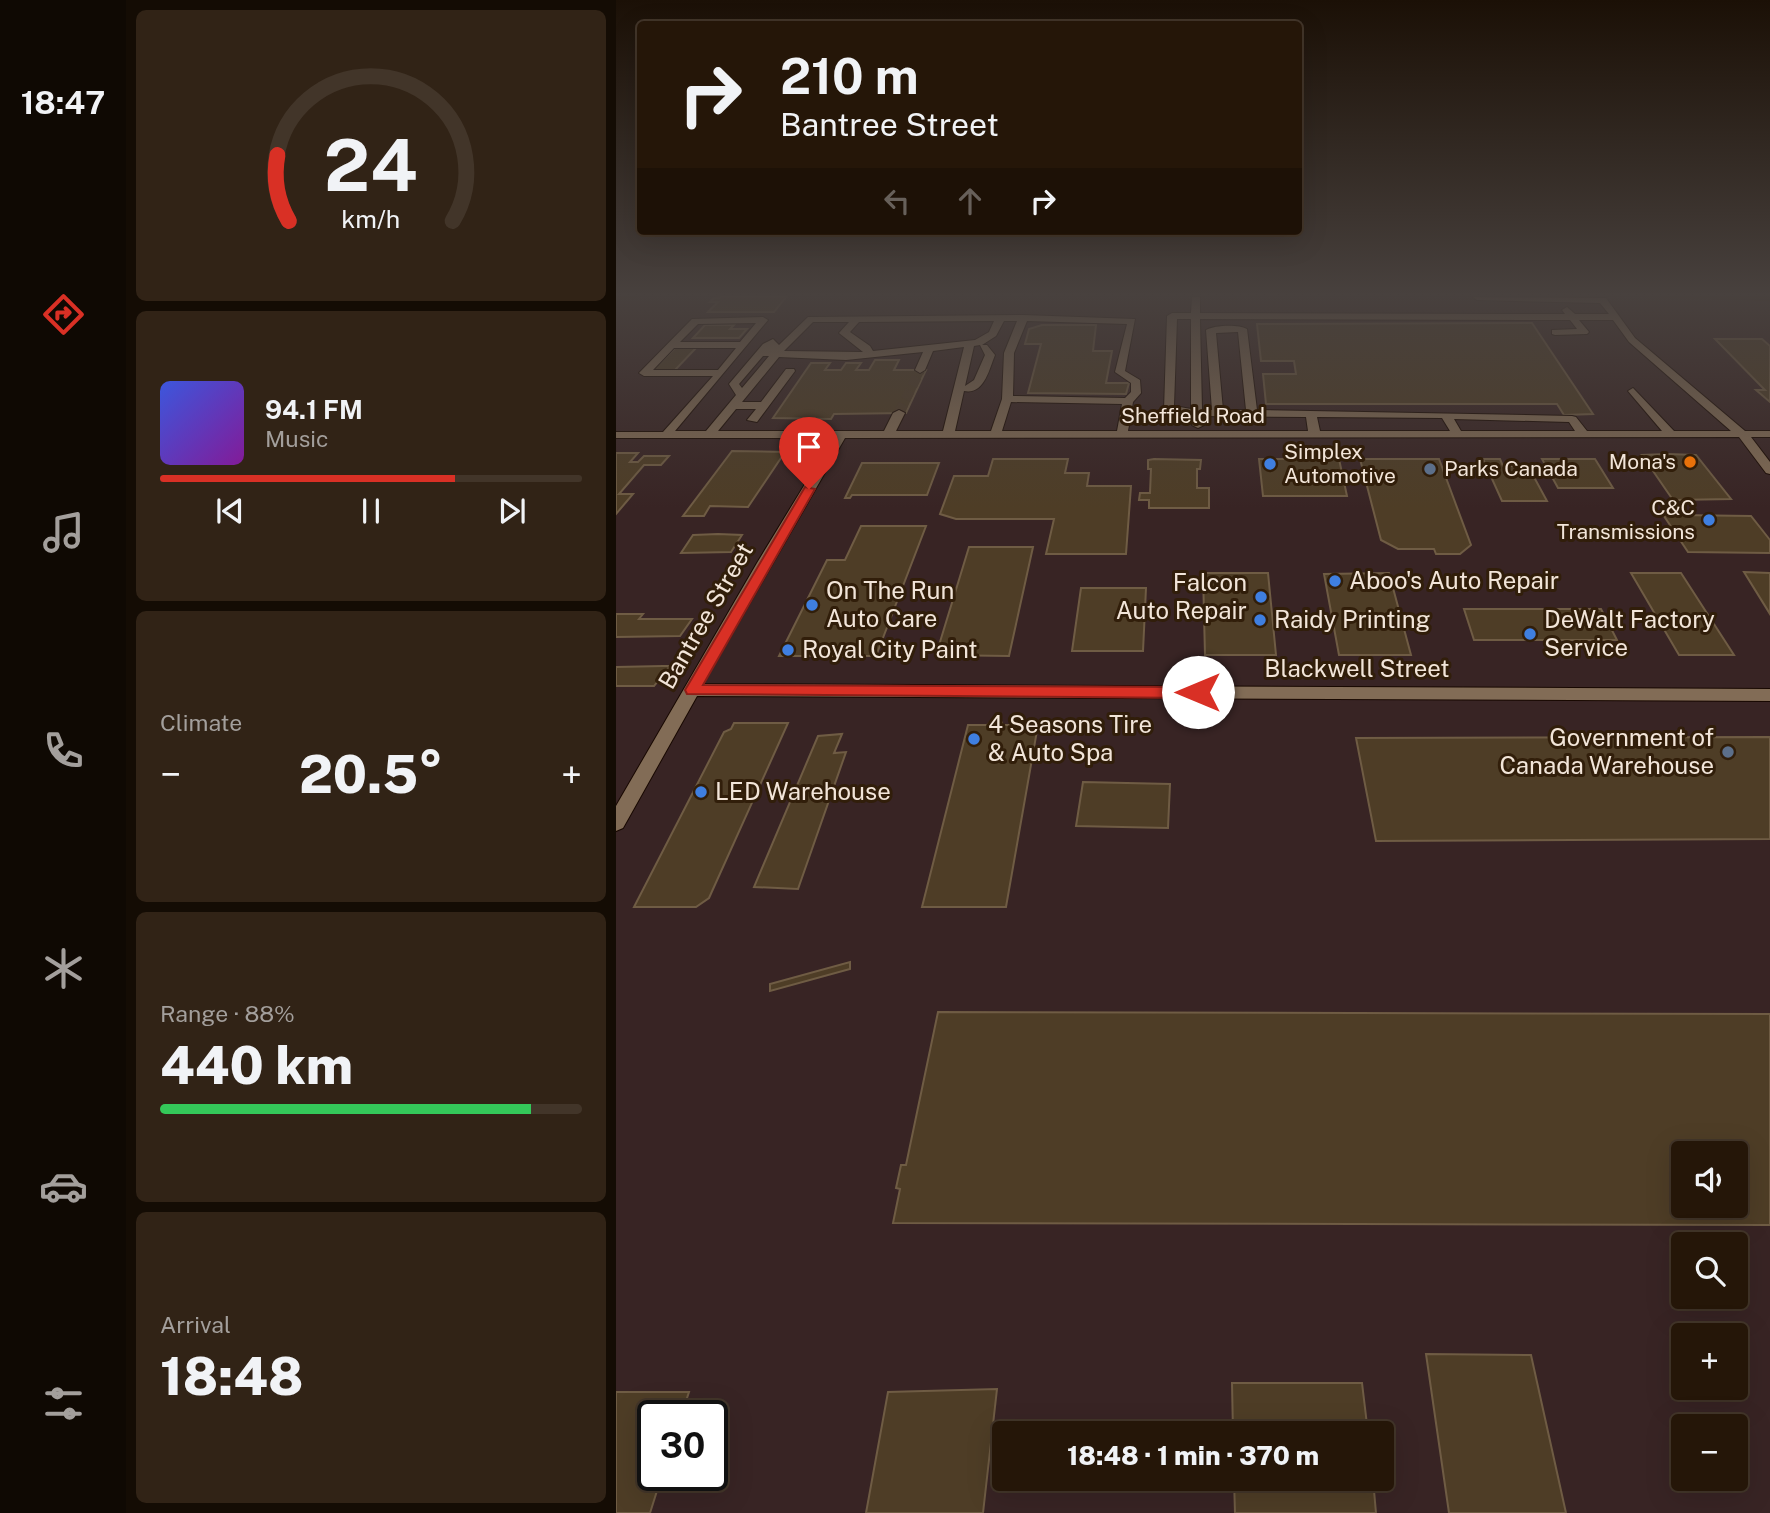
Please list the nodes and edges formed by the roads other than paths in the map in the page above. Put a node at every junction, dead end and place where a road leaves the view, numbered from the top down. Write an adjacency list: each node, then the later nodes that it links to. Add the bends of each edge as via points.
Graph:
1 (649, 368): 15 (street, via 644,373)
2 (725, 368): 15 (street)
3 (748, 368): 17 (street, via 734,384)
4 (763, 368): 17 (street)
5 (968, 368): 19 (street)
6 (972, 368): 19 (street, via 968,389)
7 (1008, 368): 18 (street)
8 (1121, 368): 20 (street, via 1120,372 1136,382 1136,393)
9 (1170, 368): 24 (street, via 1168,408)
10 (1196, 368): 24 (street)
11 (1215, 368): 25 (street)
12 (1247, 368): 26 (street)
13 (1664, 368): 30 (street)
14 (790, 371): 21 (street)
15 (721, 373): 33 (street)
16 (1633, 391): 43 (street)
17 (739, 392): 22 (street)
18 (1007, 399): 20 (street); 38 (street)
19 (955, 400): 37 (street)
20 (1128, 401): 39 (street)
21 (764, 405): 22 (street); 29 (street)
22 (733, 406): 34 (street)
23 (899, 413): 36 (street)
24 (1197, 413): 25 (street); 40 (street)
25 (1219, 413): 26 (street)
26 (1252, 413): 27 (street)
27 (1311, 414): 28 (street); 44 (street)
28 (1446, 415): 41 (street); 42 (street, via 1572,419)
29 (753, 420)
30 (1742, 434): 31 (street, Sheffield Road); 43 (street, Sheffield Road); 45 (street)
31 (1770, 434)
32 (616, 435): 33 (street, Sheffield Road)
33 (666, 435): 34 (street, Sheffield Road)
34 (709, 435): 35 (street, Sheffield Road)
35 (841, 435): 36 (street, Sheffield Road); 46 (street, Bantree Street)
36 (888, 435): 37 (street, Sheffield Road)
37 (948, 435): 38 (street, Sheffield Road)
38 (995, 435): 39 (street, Sheffield Road)
39 (1122, 435): 40 (street, Sheffield Road)
40 (1199, 435): 44 (street, Sheffield Road)
41 (1458, 435): 42 (street, Sheffield Road); 44 (street, Sheffield Road)
42 (1584, 435): 43 (street, Sheffield Road)
43 (1672, 435)
44 (1315, 436)
45 (1770, 470)
46 (692, 690): 47 (street, Blackwell Street); 48 (street, Bantree Street)
47 (1770, 695)
48 (616, 822)

